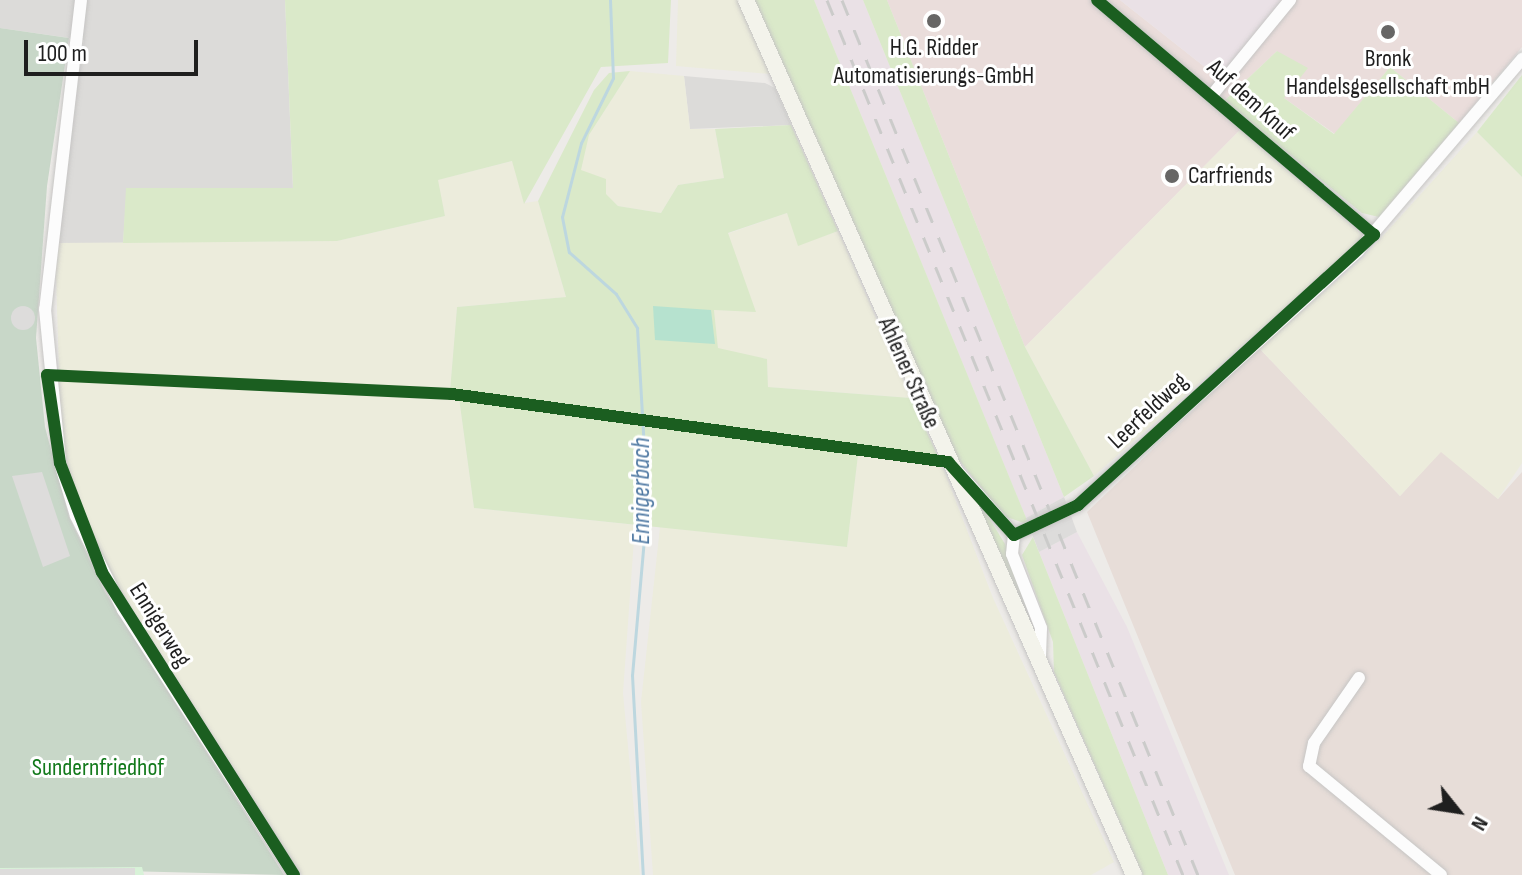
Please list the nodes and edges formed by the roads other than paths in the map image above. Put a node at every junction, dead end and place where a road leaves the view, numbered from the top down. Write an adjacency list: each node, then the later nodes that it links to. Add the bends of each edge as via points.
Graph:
1 (81, 0): 12 (street, Ennigerweg, via 46,282 47,375 60,463 76,516 123,610)
2 (746, 0): 8 (main road, Ahlener Straße)
3 (1097, 0): 6 (street, Auf dem Knuf)
4 (1290, 0): 6 (street, Auf dem Knuf)
5 (1522, 59): 7 (street, Leerfeldweg)
6 (1213, 94): 7 (street, Auf dem Knuf)
7 (1374, 235): 9 (street, Leerfeldweg, via 1085,498)
8 (948, 462): 9 (street); 10 (main road, Ahlener Straße)
9 (1014, 535): 10 (street, via 1012,554 1041,628)
10 (1040, 669): 13 (main road, Ahlener Straße)
11 (1359, 678): 14 (street, via 1314,743 1309,766)
12 (294, 875)
13 (1134, 875)
14 (1441, 875)

